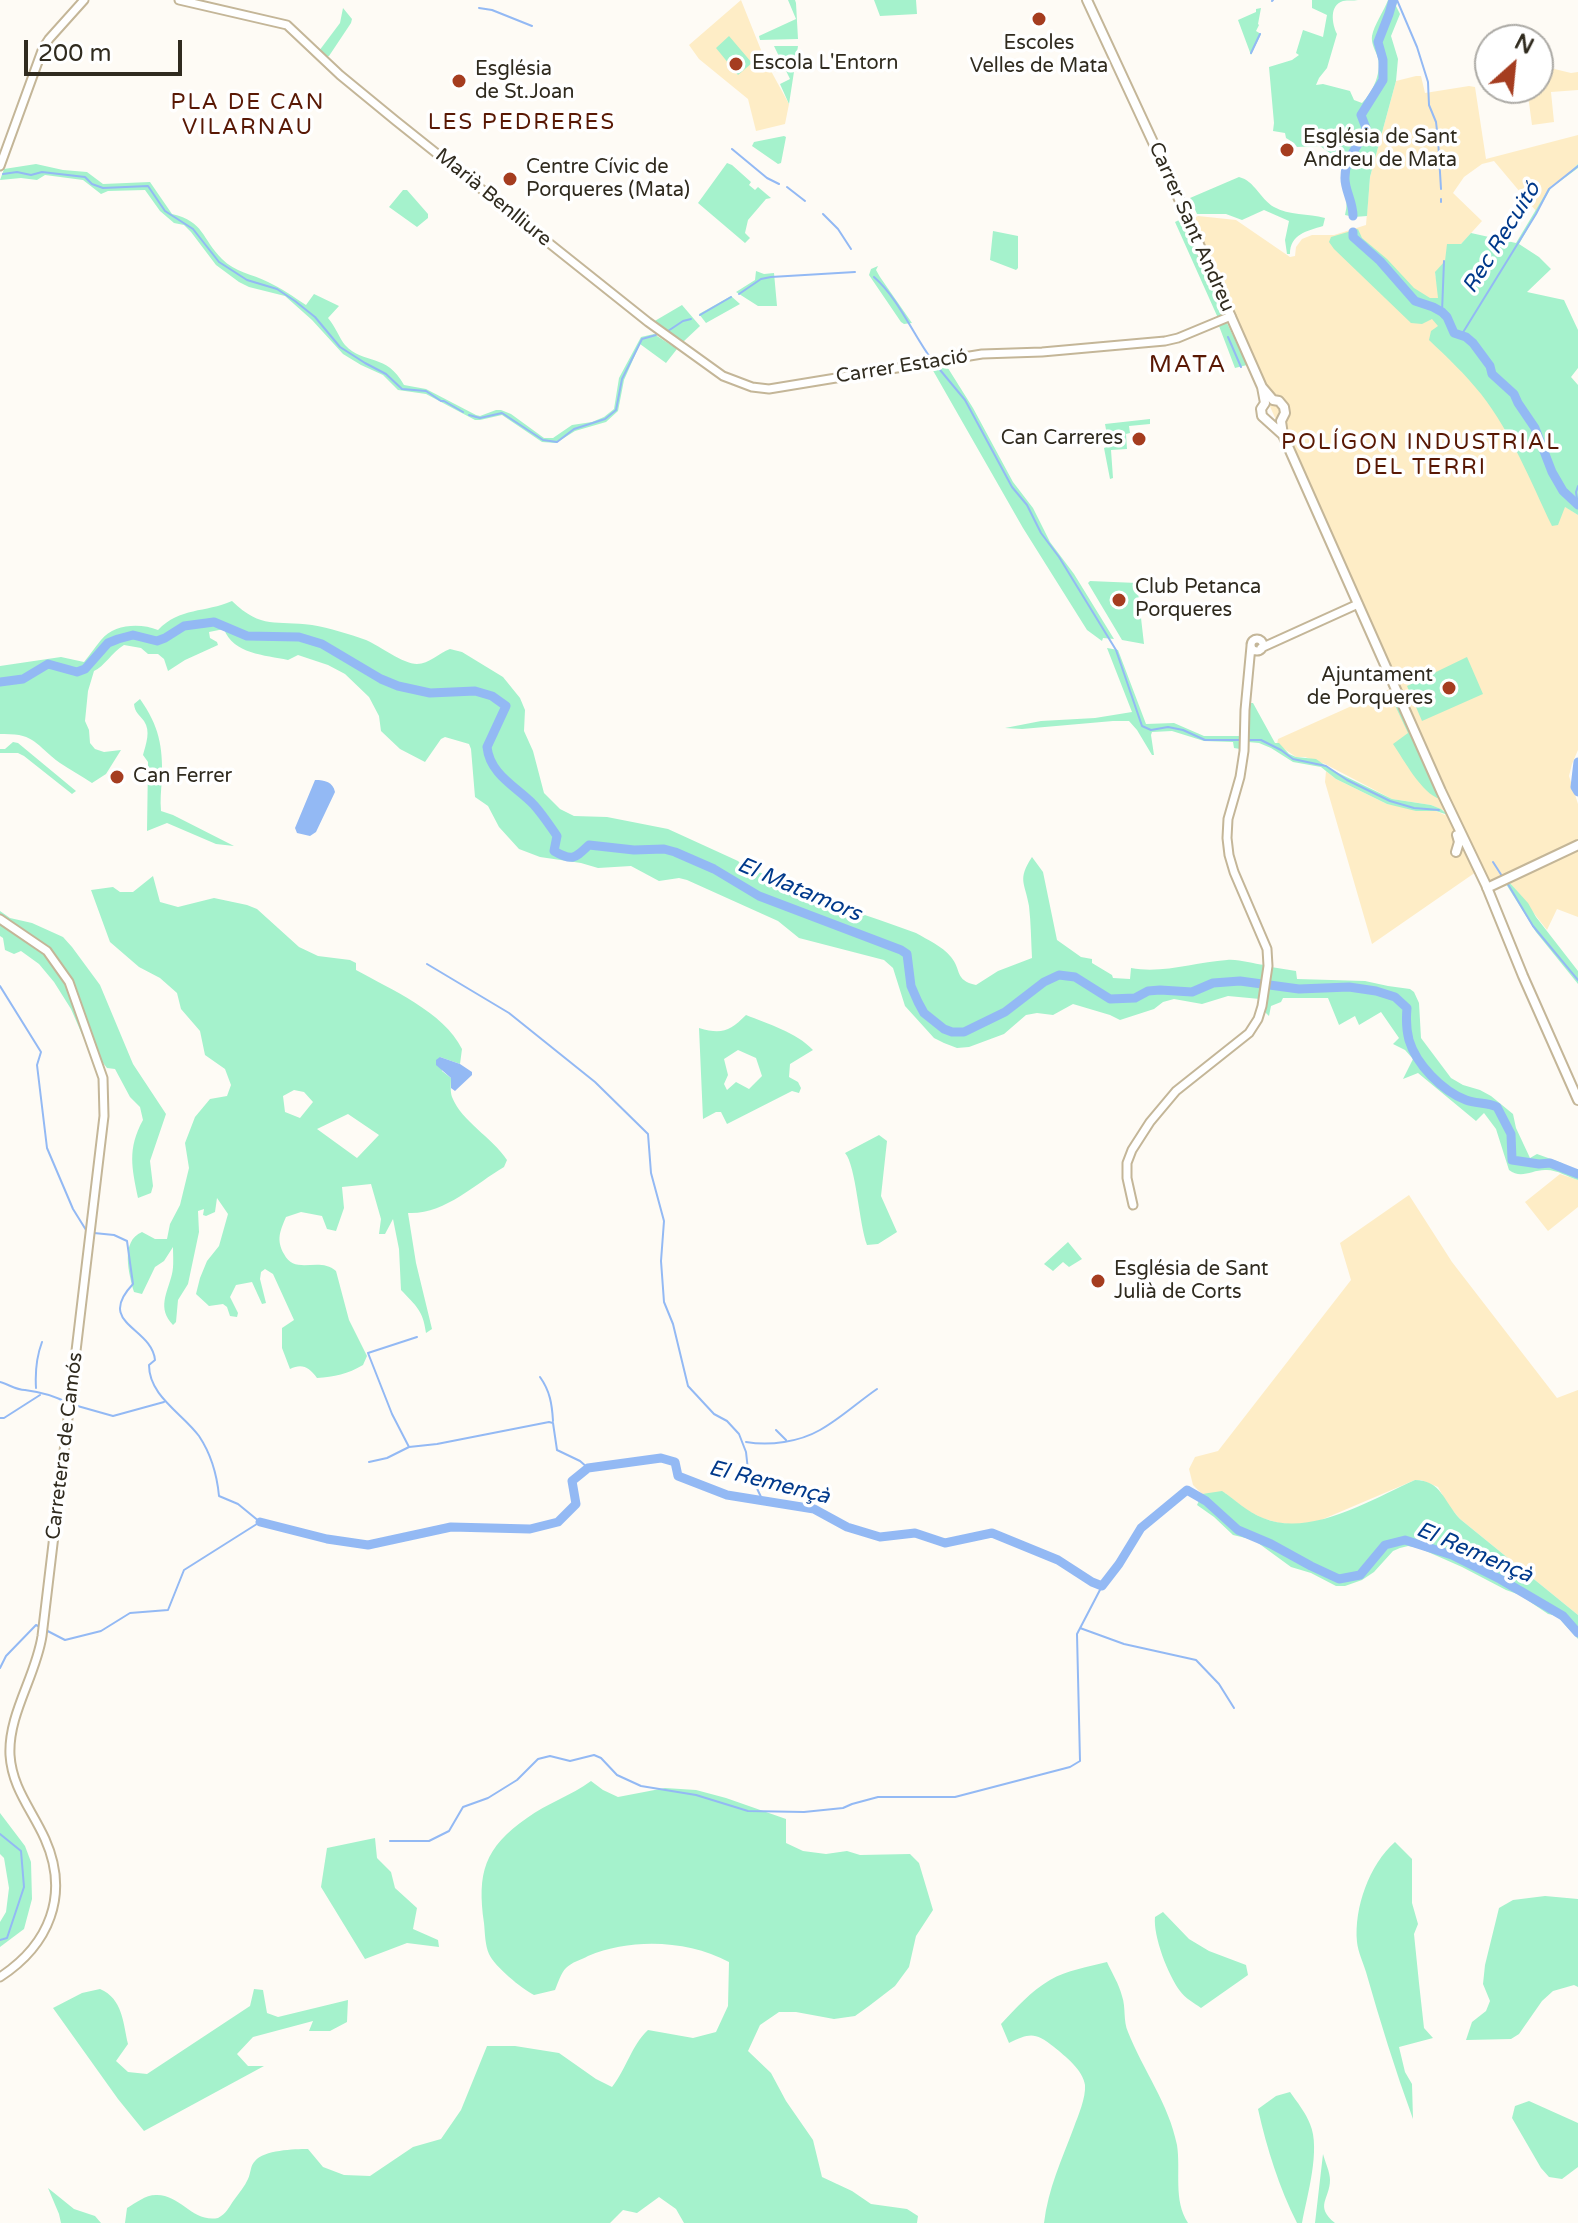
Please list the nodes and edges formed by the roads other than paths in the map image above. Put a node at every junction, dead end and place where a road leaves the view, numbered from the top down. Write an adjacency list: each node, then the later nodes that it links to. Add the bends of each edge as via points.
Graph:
1 (84, 0): 4 (street, via 43,48)
2 (179, 0): 5 (street, Marià Benlliure, via 287,25 393,119)
3 (1089, 0): 6 (main road, Carrer Sant Andreu)
4 (0, 166)
5 (602, 286): 6 (street, Carrer Estació, via 723,376 769,389 982,354 1165,341)
6 (1231, 316): 7 (main road, Carrer Sant Andreu)
7 (1269, 401): 8 (main road, via 1262,416); 8 (main road, via 1284,407)
8 (1276, 422): 9 (main road)
9 (1358, 604): 10 (main road); 20 (street, via 1258,646 1250,660 1242,769 1228,819 1227,846 1266,945 1262,1006 1249,1033 1176,1091 1150,1122 1127,1163)
10 (1441, 791): 11 (main road); 13 (main road)
11 (1456, 822): 13 (main road); 14 (main road)
12 (1578, 845): 15 (main road)
13 (1461, 849): 14 (main road)
14 (1473, 867): 15 (main road); 17 (main road)
15 (1492, 886): 17 (main road, via 1486,894); 18 (main road)
16 (0, 919): 21 (street, Carretera de Camós, via 38,943 69,982 103,1078 104,1116 42,1636 13,1724 10,1757 17,1786 51,1856 55,1895 38,1943)
17 (1500, 929): 18 (main road)
18 (1523, 976): 19 (main road)
19 (1578, 1100)
20 (1133, 1205)
21 (0, 1977)

